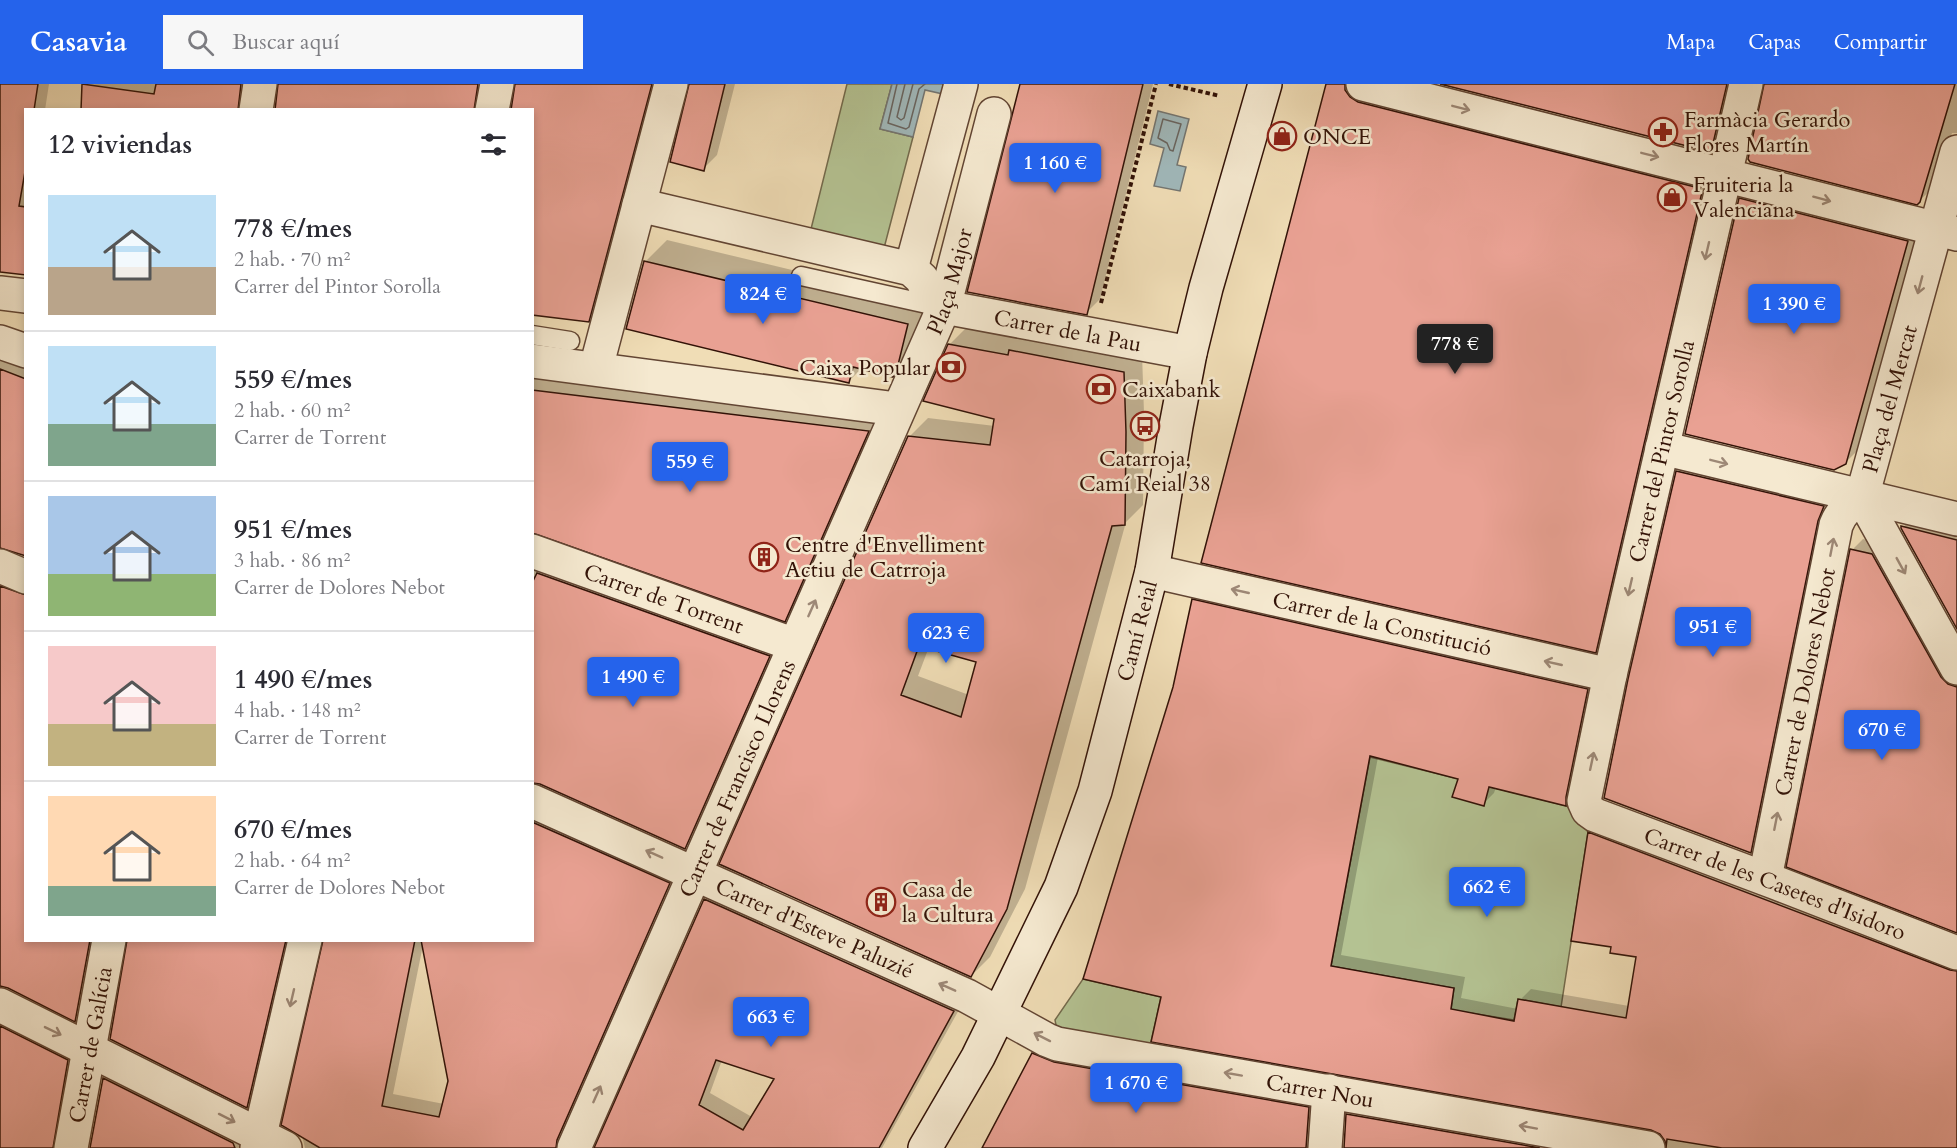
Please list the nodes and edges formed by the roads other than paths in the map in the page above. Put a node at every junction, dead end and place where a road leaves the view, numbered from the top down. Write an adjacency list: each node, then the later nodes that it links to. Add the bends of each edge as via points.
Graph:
1 (260, 84): 8 (street)
2 (497, 84): 9 (street)
3 (670, 84): 13 (street)
4 (961, 84): 15 (street, Plaça Major)
5 (1265, 84): 24 (street, Camí Reial)
6 (1363, 84): 12 (street, one-way to 12)
7 (1746, 84): 12 (street, Carrer del Pintor Sorolla)
8 (256, 108)
9 (492, 108)
10 (994, 114): 19 (street, Plaça Major)
11 (1957, 152): 14 (street, Plaça del Mercat)
12 (1725, 174): 14 (street, one-way to 14); 28 (street, Carrer del Pintor Sorolla, one-way to 28)
13 (639, 205): 15 (street, Plaça Major); 26 (street)
14 (1946, 231): 29 (street, Plaça del Mercat, one-way to 29)
15 (911, 269): 19 (street, Plaça Major)
16 (801, 276): 19 (lane)
17 (0, 293): 18 (street)
18 (24, 296)
19 (937, 302): 24 (street, Carrer de la Pau); 27 (street, Plaça Major)
20 (534, 335): 21 (lane)
21 (570, 341)
22 (0, 342): 23 (street)
23 (24, 350)
24 (1190, 353): 33 (street, Camí Reial)
25 (534, 361): 26 (street)
26 (596, 368): 27 (street)
27 (895, 408): 35 (street, Carrer de Francisco Llorens, one-way to 27)
28 (1662, 448): 29 (street, one-way to 29); 37 (street, Carrer del Pintor Sorolla, one-way to 37)
29 (1862, 497): 30 (street, Plaça del Mercat); 36 (street, one-way to 36); 41 (street, Carrer de Dolores Nebot, one-way to 29, via 1836,525 1852,502)
30 (1957, 519)
31 (534, 552): 35 (street, Carrer de Torrent)
32 (0, 566): 34 (street)
33 (1152, 571): 37 (street, Carrer de la Constitució, one-way to 33); 46 (street, Camí Reial, via 1095,791 1061,887)
34 (24, 576)
35 (795, 645): 40 (street, Carrer de Francisco Llorens)
36 (1957, 668)
37 (1610, 675): 39 (street, Carrer del Pintor Sorolla, one-way to 37, via 1584,801 1585,791)
38 (534, 802): 40 (street, Carrer d'Esteve Paluzié, one-way to 38)
39 (1595, 815): 41 (street, Carrer de les Casetes d'Isidoro)
40 (695, 872): 46 (street, Carrer d'Esteve Paluzié, one-way to 40); 51 (street, Carrer de Francisco Llorens, one-way to 40)
41 (1765, 878): 44 (street, Carrer de les Casetes d'Isidoro)
42 (109, 942): 47 (street, Carrer de Galícia)
43 (305, 942): 49 (street, one-way to 49)
44 (1957, 953)
45 (0, 1005): 47 (street, one-way to 47)
46 (999, 1013): 48 (street, Carrer Nou, one-way to 46, via 1058,1044); 52 (street, Camí Reial)
47 (90, 1049): 49 (street, one-way to 49); 50 (street, Carrer de Galícia)
48 (1329, 1091): 53 (street); 54 (street, Carrer Nou, one-way to 48)
49 (268, 1144)
50 (71, 1148)
51 (574, 1148)
52 (926, 1148)
53 (1325, 1148)
54 (1648, 1148)

